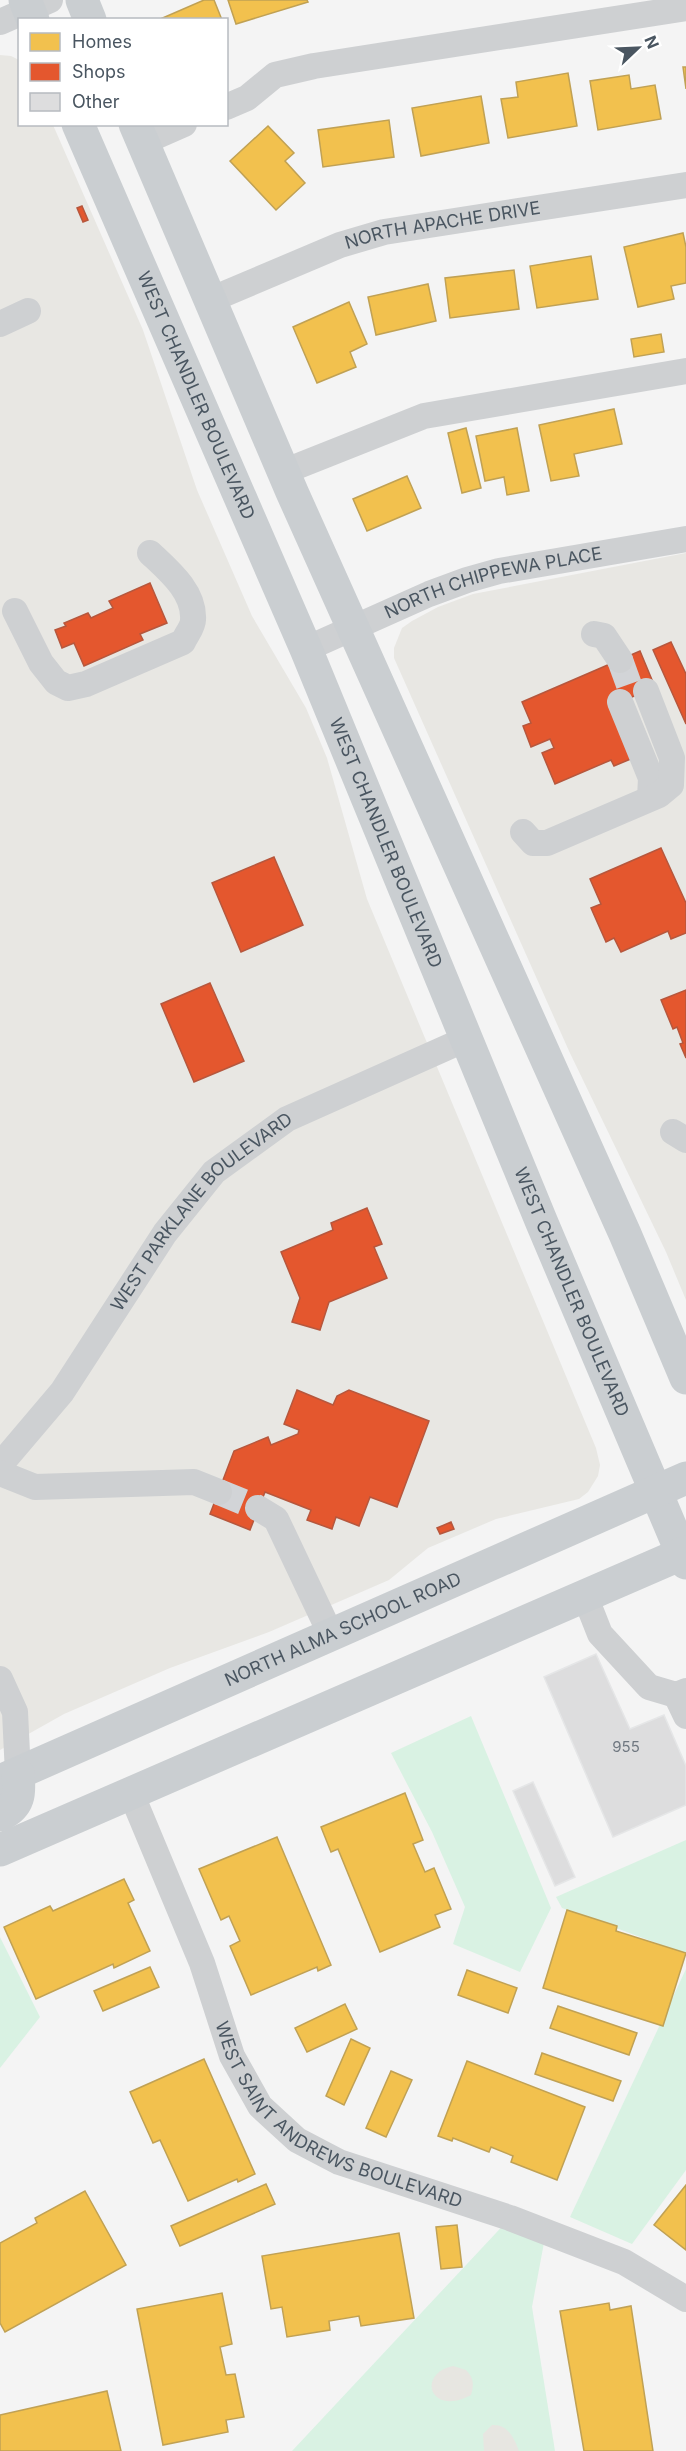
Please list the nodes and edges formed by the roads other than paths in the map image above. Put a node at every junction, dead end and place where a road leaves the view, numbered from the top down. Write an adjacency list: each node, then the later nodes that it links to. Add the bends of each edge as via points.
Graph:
1 (82, 0): 3 (main road)
2 (686, 8): 4 (street, via 314,66 275,75 248,98)
3 (89, 18)
4 (228, 106)
5 (79, 126): 19 (main road, WEST CHANDLER BOULEVARD)
6 (174, 126): 7 (street)
7 (139, 133): 9 (main road)
8 (686, 185): 9 (street, NORTH APACHE DRIVE, via 384,232 340,244)
9 (210, 300): 13 (main road)
10 (28, 311): 11 (street)
11 (0, 324)
12 (686, 371): 13 (street, via 424,416)
13 (283, 472): 17 (main road)
14 (686, 538): 17 (street, NORTH CHIPPEWA PLACE, via 499,571 429,594)
15 (150, 553): 16 (street, via 180,582 190,602 193,621 183,642 87,684 68,688 56,682 41,663)
16 (15, 611)
17 (352, 629): 19 (street, NORTH CHIPPEWA PLACE); 24 (main road, via 621,1223)
18 (599, 635): 20 (street)
19 (306, 649): 23 (main road, WEST CHANDLER BOULEVARD)
20 (618, 660)
21 (633, 696): 22 (street, via 657,794 547,843 532,843)
22 (523, 832)
23 (466, 1039): 25 (street, WEST PARKLANE BOULEVARD, via 287,1119 214,1172 165,1233 62,1392); 28 (main road, WEST CHANDLER BOULEVARD)
24 (686, 1378)
25 (0, 1465)
26 (0, 1473): 29 (street, via 35,1487 194,1482)
27 (686, 1478): 28 (main road, NORTH ALMA SCHOOL ROAD)
28 (655, 1491): 31 (main road, WEST CHANDLER BOULEVARD); 33 (main road, NORTH ALMA SCHOOL ROAD)
29 (219, 1492)
30 (258, 1508): 33 (street, via 276,1519)
31 (685, 1556): 32 (main road)
32 (585, 1596): 35 (street, via 607,1642 649,1687); 37 (main road)
33 (331, 1635): 36 (main road, NORTH ALMA SCHOOL ROAD)
34 (0, 1679): 36 (street, via 15,1712)
35 (683, 1701)
36 (6, 1770): 38 (main road, via 20,1793)
37 (131, 1793): 39 (main road); 40 (street, WEST SAINT ANDREWS BOULEVARD, via 202,1963 232,2056 260,2106 297,2140 339,2162 510,2218 624,2262)
38 (0, 1815)
39 (0, 1850)
40 (686, 2300)

